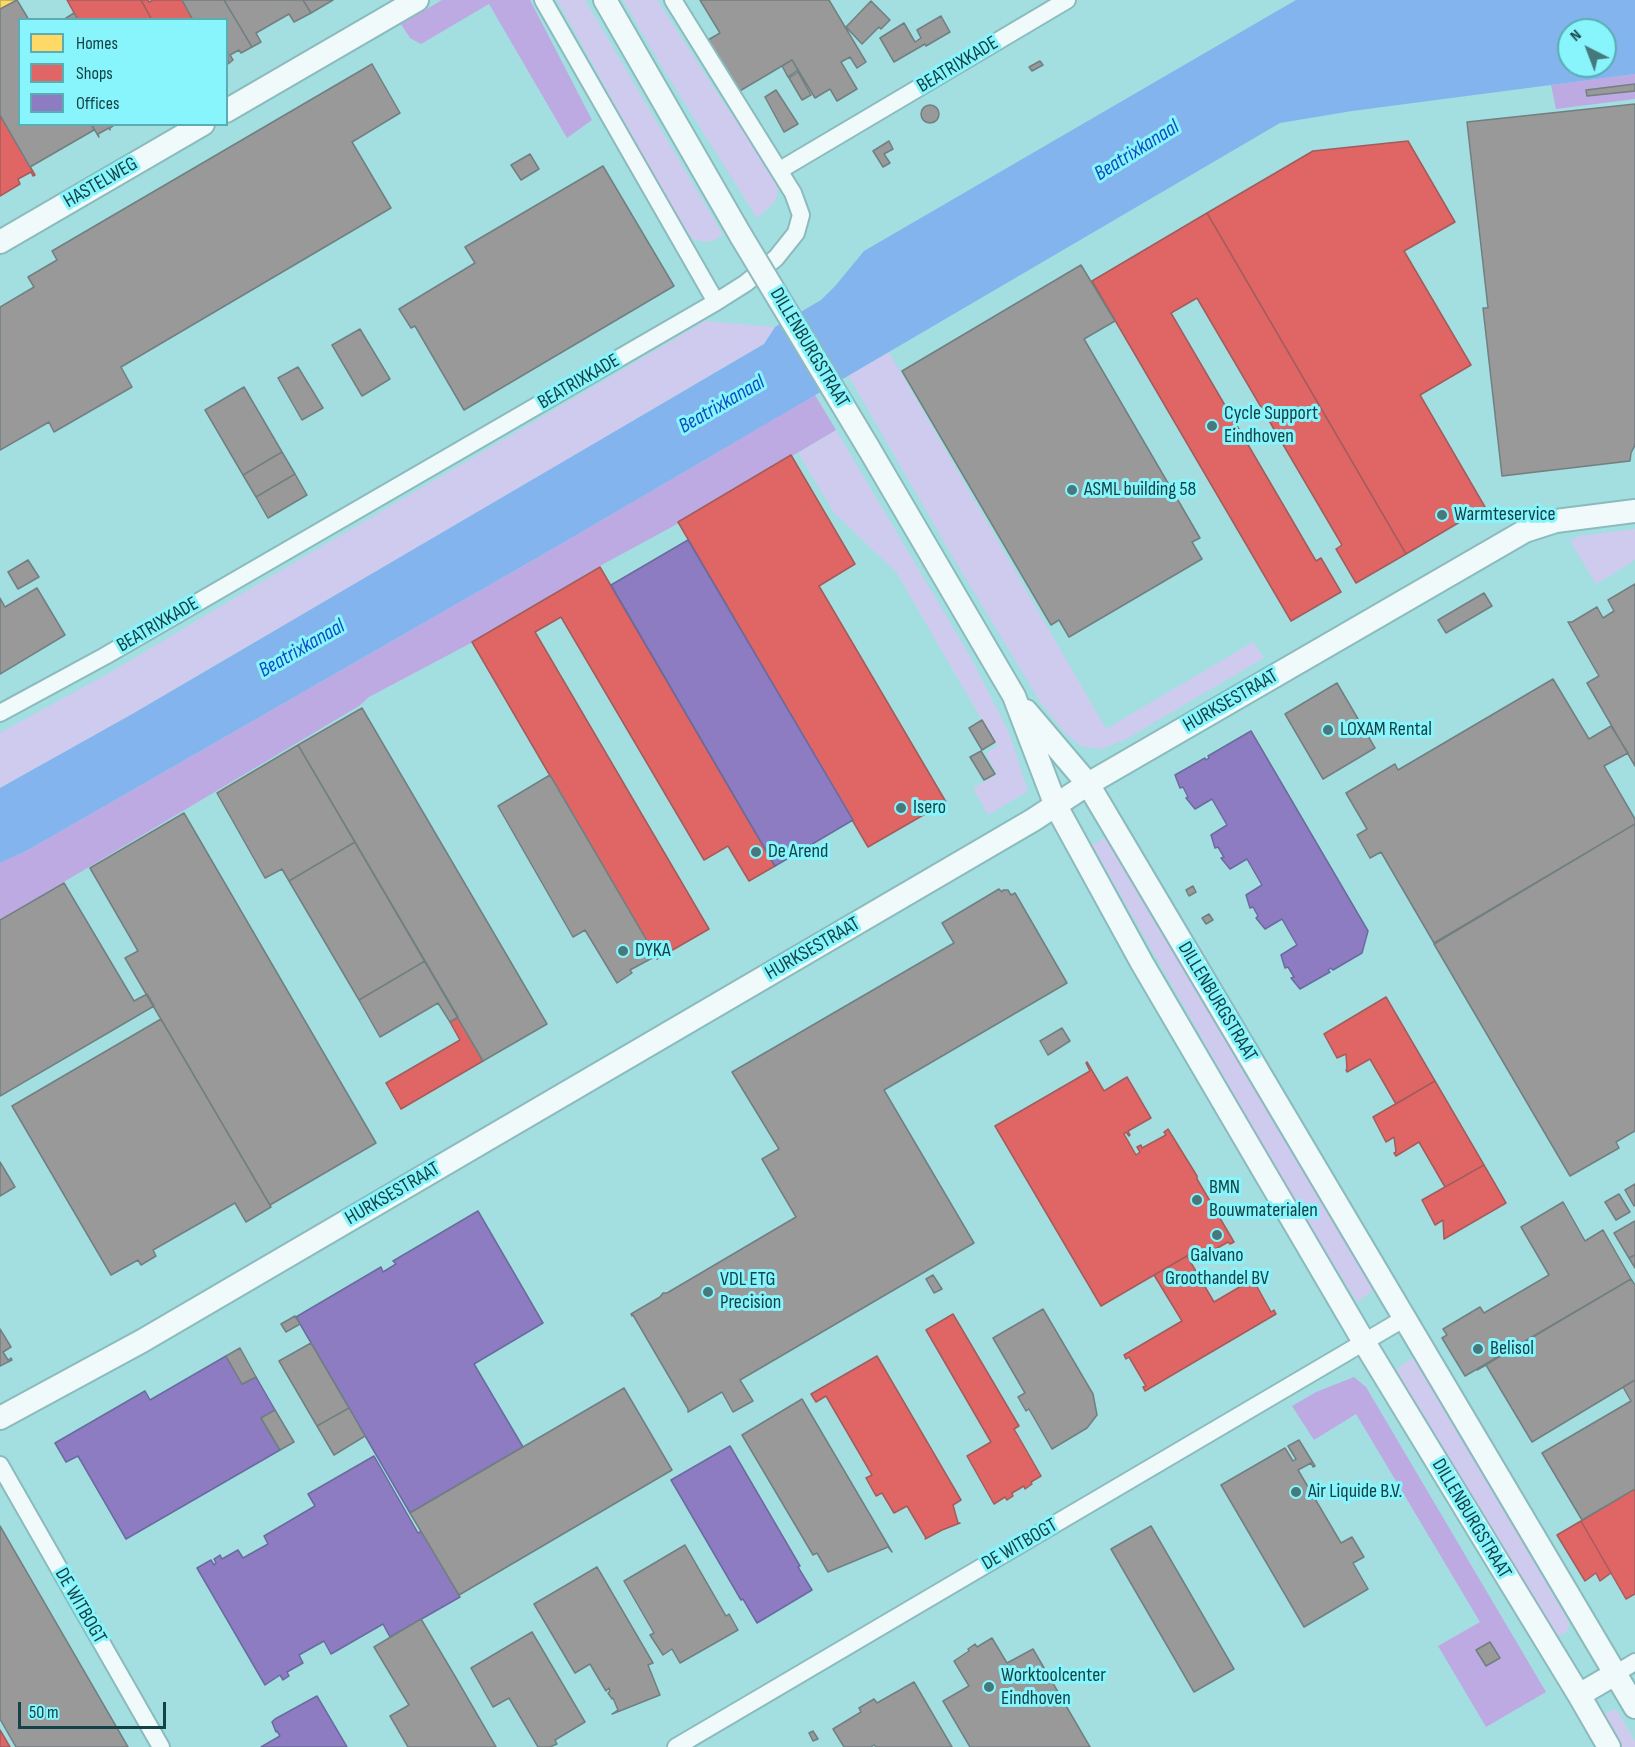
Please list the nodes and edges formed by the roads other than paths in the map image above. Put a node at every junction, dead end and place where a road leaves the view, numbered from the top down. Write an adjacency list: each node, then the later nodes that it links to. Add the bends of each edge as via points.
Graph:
1 (417, 0): 6 (street)
2 (543, 0): 10 (street)
3 (605, 0): 12 (street, DILLENBURGSTRAAT, bridge)
4 (673, 0): 8 (street)
5 (1067, 0): 8 (street, BEATRIXKADE)
6 (228, 110)
7 (200, 126): 9 (street, HASTELWEG)
8 (780, 170): 10 (street, BEATRIXKADE, via 801,214 796,233 776,258)
9 (0, 242)
10 (716, 302): 13 (street, BEATRIXKADE)
11 (1635, 511): 14 (street, HURKSESTRAAT, via 1556,521 1525,531)
12 (1014, 696): 14 (street, DILLENBURGSTRAAT); 15 (street, DILLENBURGSTRAAT)
13 (0, 713)
14 (1088, 784): 15 (street, HURKSESTRAAT); 16 (street, DILLENBURGSTRAAT)
15 (1056, 806): 17 (street, DILLENBURGSTRAAT, via 1142,963); 18 (street, HURKSESTRAAT, via 142,1341)
16 (1405, 1318): 17 (street); 21 (street, DILLENBURGSTRAAT)
17 (1364, 1342): 22 (street, DILLENBURGSTRAAT); 25 (street, DE WITBOGT)
18 (0, 1418)
19 (0, 1465): 24 (street, DE WITBOGT)
20 (1635, 1662): 21 (street)
21 (1615, 1674): 22 (street); 23 (street, DILLENBURGSTRAAT)
22 (1579, 1695): 26 (street, DILLENBURGSTRAAT)
23 (1635, 1707)
24 (161, 1747)
25 (676, 1747)
26 (1609, 1747)

